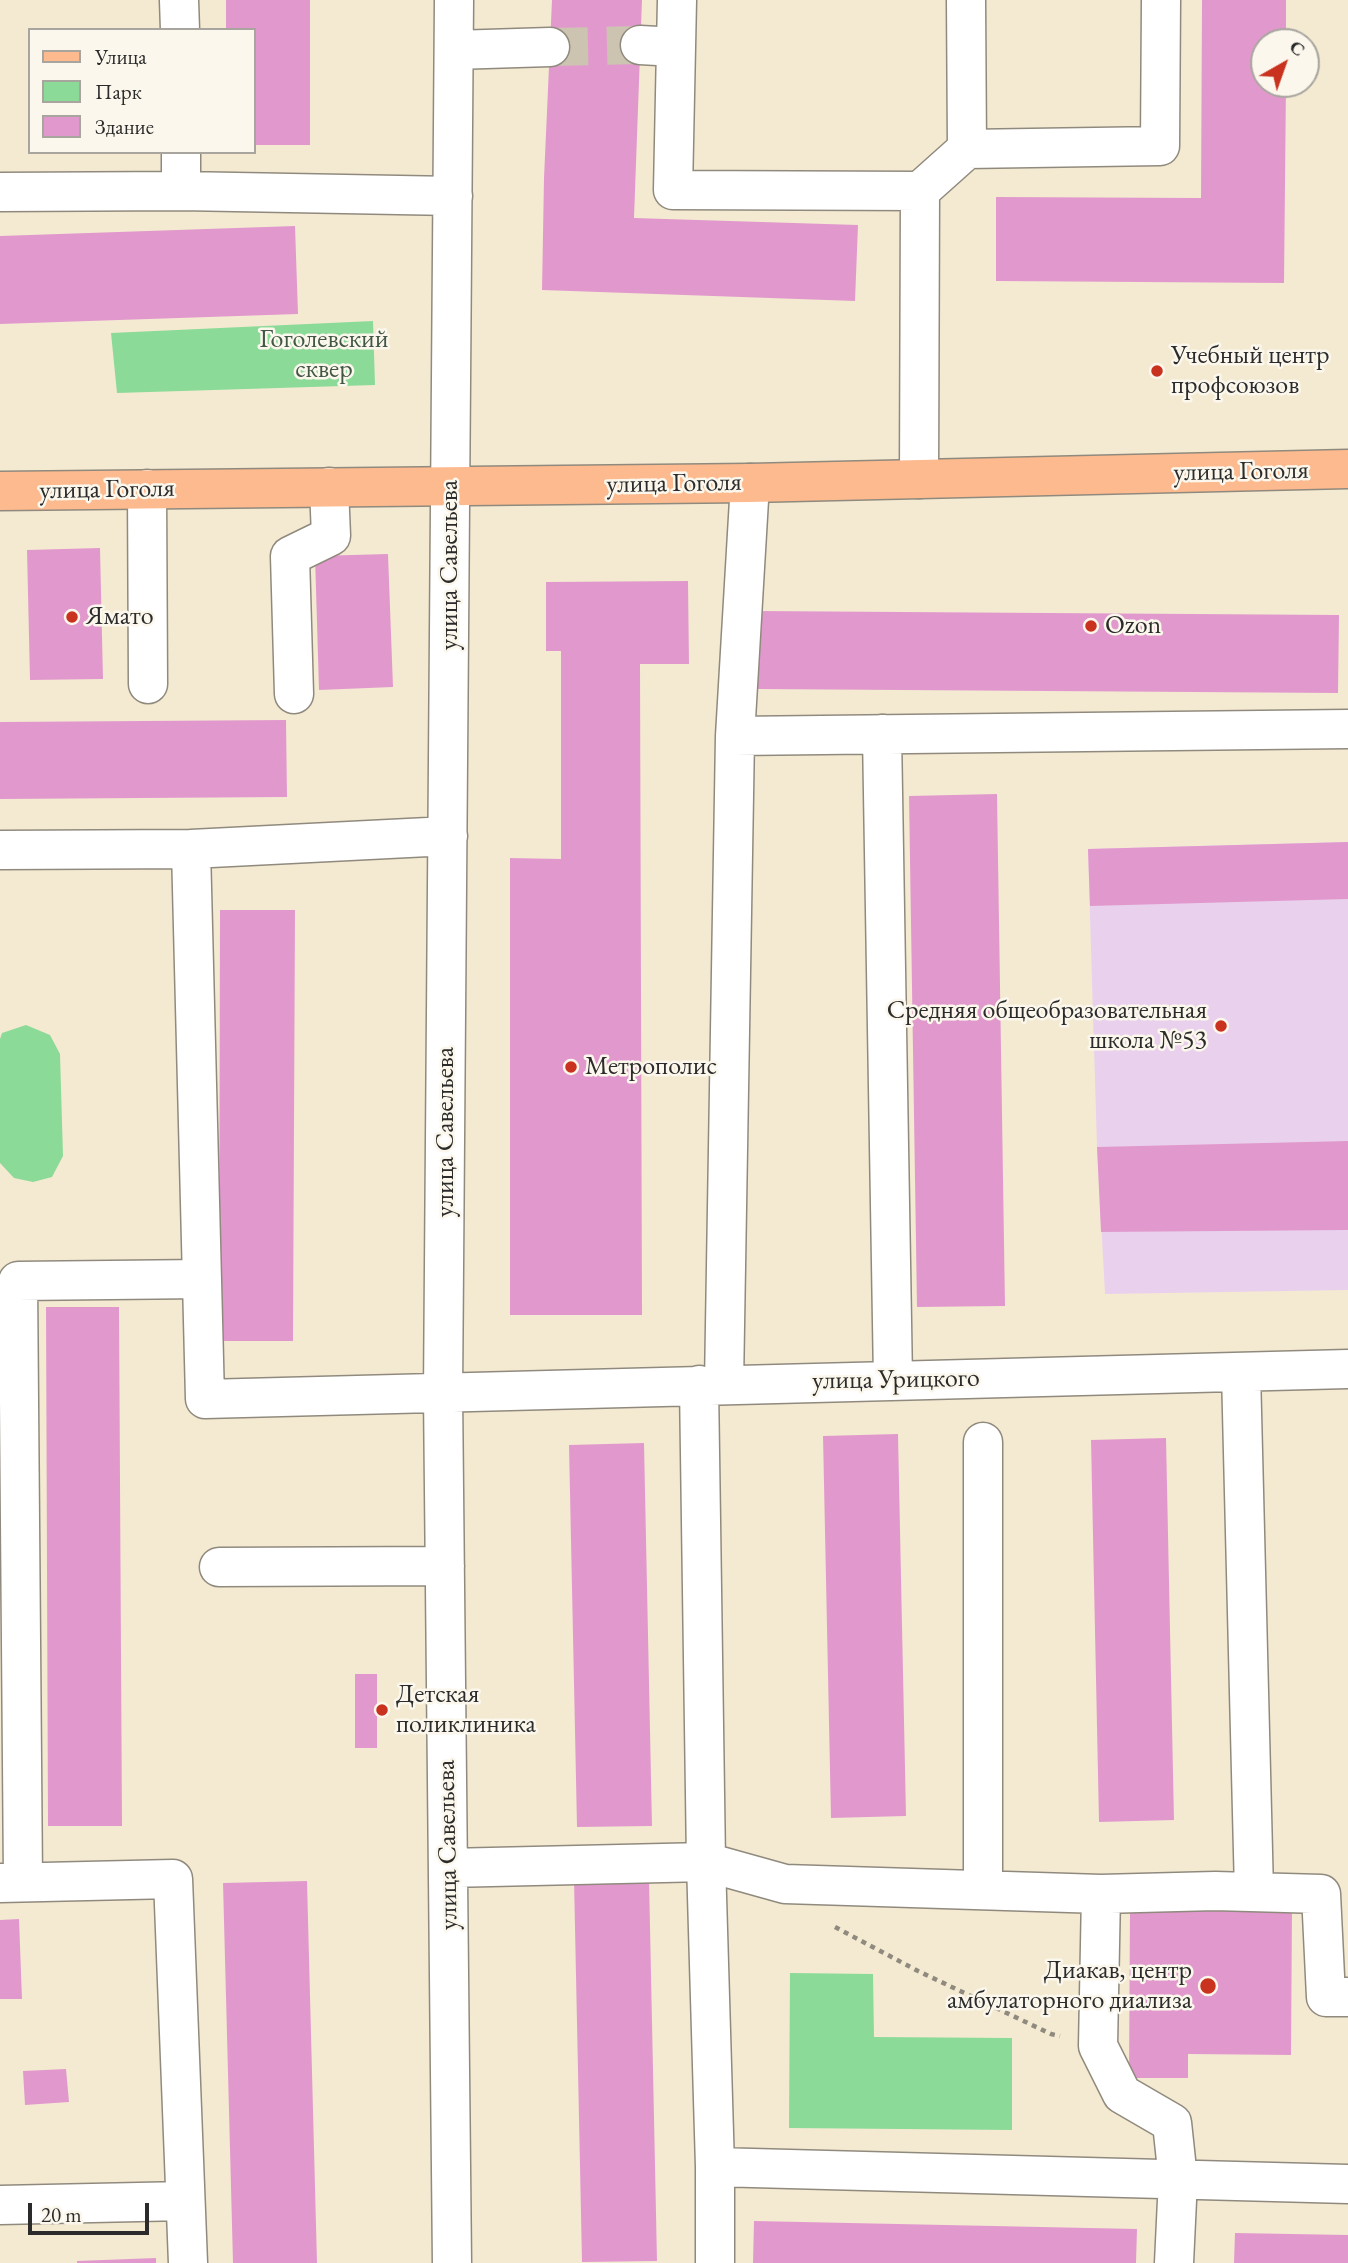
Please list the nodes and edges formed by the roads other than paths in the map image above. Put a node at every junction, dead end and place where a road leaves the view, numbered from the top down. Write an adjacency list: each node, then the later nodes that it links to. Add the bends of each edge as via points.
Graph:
1 (179, 0): 6 (street)
2 (454, 0): 8 (street, улица Савельева)
3 (677, 0): 12 (street, via 658,46 673,190)
4 (966, 0): 9 (street)
5 (1161, 0): 9 (street, via 1160,146)
6 (180, 28)
7 (550, 47): 8 (street)
8 (454, 50): 14 (street, улица Савельева)
9 (967, 149): 12 (street)
10 (181, 154): 11 (street)
11 (181, 191): 13 (street); 14 (street)
12 (920, 191): 16 (street)
13 (0, 192)
14 (453, 196): 18 (street, улица Савельева)
15 (1348, 469): 16 (main road, улица Гоголя)
16 (919, 479): 17 (main road, улица Гоголя)
17 (750, 483): 18 (main road, улица Гоголя); 26 (street)
18 (451, 486): 19 (main road, улица Гоголя); 27 (street, улица Савельева)
19 (329, 487): 20 (main road, улица Гоголя); 23 (street, via 331,536 290,556)
20 (146, 489): 21 (main road, улица Гоголя); 22 (street)
21 (0, 491)
22 (148, 684)
23 (294, 694)
24 (1348, 729): 25 (street)
25 (882, 734): 26 (street); 33 (street)
26 (736, 736): 34 (street)
27 (448, 836): 28 (street); 35 (street, улица Савельева)
28 (191, 849): 29 (street); 30 (street)
29 (0, 850)
30 (202, 1279): 35 (street, улица Урицкого, via 205,1399); 41 (street, via 19,1281)
31 (1348, 1369): 32 (street, улица Урицкого)
32 (1241, 1371): 33 (street, улица Урицкого); 43 (street)
33 (893, 1380): 34 (street, улица Урицкого)
34 (712, 1384): 35 (street, улица Урицкого); 39 (street)
35 (443, 1393): 37 (street, улица Савельева)
36 (983, 1442): 42 (street)
37 (445, 1566): 38 (street); 40 (street, улица Савельева)
38 (219, 1567)
39 (706, 1862): 40 (street); 42 (street, via 785,1884); 46 (street)
40 (448, 1868): 52 (street, улица Савельева)
41 (11, 1882): 49 (street, via 173,1879)
42 (983, 1890): 44 (street)
43 (1254, 1892): 44 (street); 45 (street, via 1321,1894 1326,1997)
44 (1101, 1894): 47 (street, via 1098,2046 1122,2094 1172,2123)
45 (1348, 1997)
46 (715, 2167): 47 (street); 53 (street)
47 (1178, 2179): 48 (street); 54 (street)
48 (1348, 2184)
49 (186, 2201): 50 (street); 51 (street)
50 (0, 2205)
51 (188, 2263)
52 (452, 2263)
53 (715, 2263)
54 (1174, 2263)

